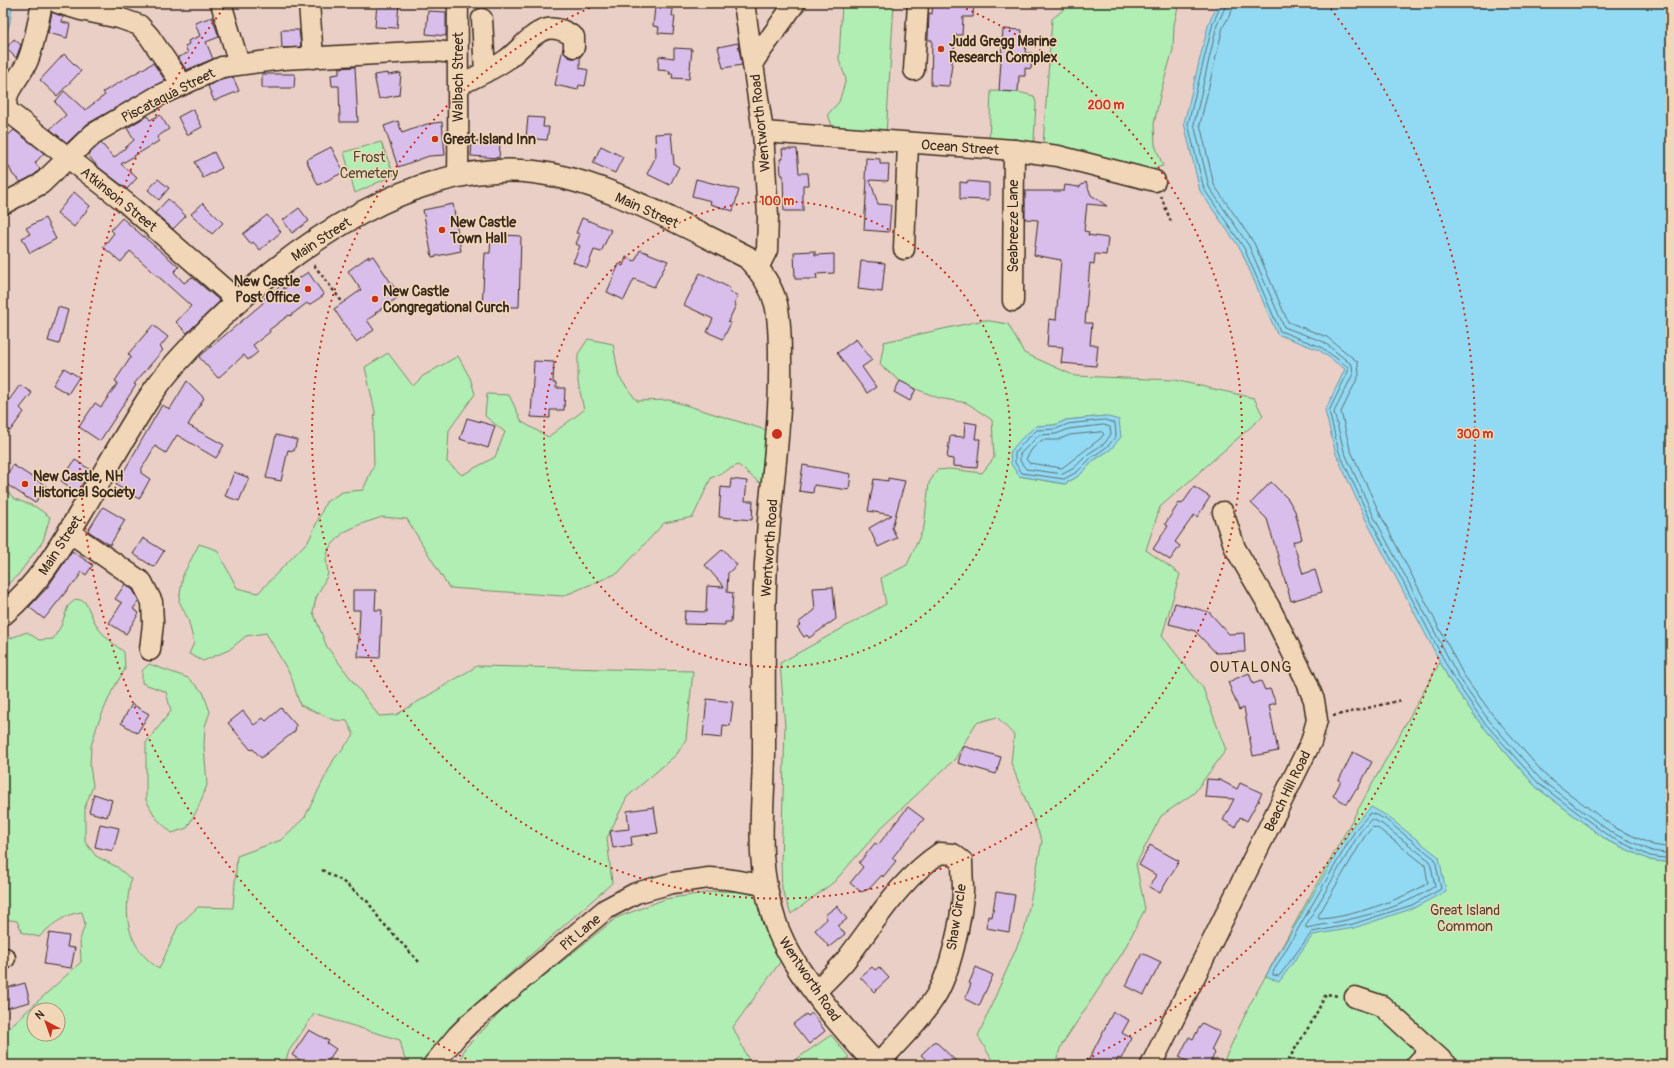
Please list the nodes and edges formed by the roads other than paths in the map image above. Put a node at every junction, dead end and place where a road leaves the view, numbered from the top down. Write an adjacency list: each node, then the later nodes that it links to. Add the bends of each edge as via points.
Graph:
1 (42, 3): 22 (street, Atkinson Street, via 28,61 6,97 5,105 8,111)
2 (58, 3): 17 (street, via 139,25)
3 (221, 3): 14 (street)
4 (309, 3): 12 (street)
5 (458, 3): 11 (street, Walbach Street)
6 (744, 3): 13 (street, Wentworth Road)
7 (796, 3): 13 (street)
8 (918, 3): 15 (street)
9 (482, 20): 16 (street)
10 (574, 47): 16 (street, via 574,37 565,31 542,29 506,60)
11 (457, 53): 12 (street, Piscataqua Street, via 433,51); 18 (street, Walbach Street)
12 (313, 58): 14 (street, Piscataqua Street)
13 (753, 62): 19 (street, Wentworth Road)
14 (239, 64): 17 (street, Piscataqua Street, via 222,67)
15 (914, 70)
16 (485, 72): 18 (street)
17 (182, 84): 22 (street, Piscataqua Street, via 93,134)
18 (459, 85): 23 (street, Walbach Street)
19 (763, 132): 20 (street, Ocean Street); 27 (street, Wentworth Road, via 768,216 767,250)
20 (908, 143): 21 (street, Ocean Street); 26 (street)
21 (1014, 150): 24 (street, Ocean Street, via 1058,156); 29 (street, Seabreeze Lane)
22 (68, 158): 25 (street, Piscataqua Street, via 42,184); 28 (street, Atkinson Street, via 125,202)
23 (458, 176): 27 (main road, Main Street, via 531,172 582,183 633,202 718,242 747,257); 28 (main road, Main Street, via 406,192 333,230)
24 (1155, 181)
25 (3, 204)
26 (904, 249)
27 (758, 268): 34 (main road, Wentworth Road, via 771,288 776,304 780,339 780,375 764,594 764,757 760,820)
28 (238, 301): 31 (main road, Main Street, via 184,354 156,389 134,421)
29 (1013, 301)
30 (1224, 512): 40 (street, Beach Hill Road, via 1235,548 1269,606 1305,678 1314,700 1317,720 1311,742)
31 (69, 532): 32 (main road, Main Street, via 30,590); 33 (street, via 142,582 152,602)
32 (3, 614)
33 (150, 650)
34 (764, 885): 35 (main road, Wentworth Road, via 774,921 782,938); 38 (street, Pit Lane, via 727,879 691,880 636,893 612,906 470,1023)
35 (815, 992): 39 (main road, Wentworth Road, via 848,1034); 39 (street, Shaw Circle, via 844,962 901,886 913,874 940,853 953,854 962,861 963,892 960,913 944,980 925,1011)
36 (1355, 997): 37 (street, via 1382,1006)
37 (1430, 1050): 41 (street); 42 (street)
38 (433, 1065)
39 (877, 1065)
40 (1151, 1065)
41 (1416, 1065)
42 (1447, 1065)

